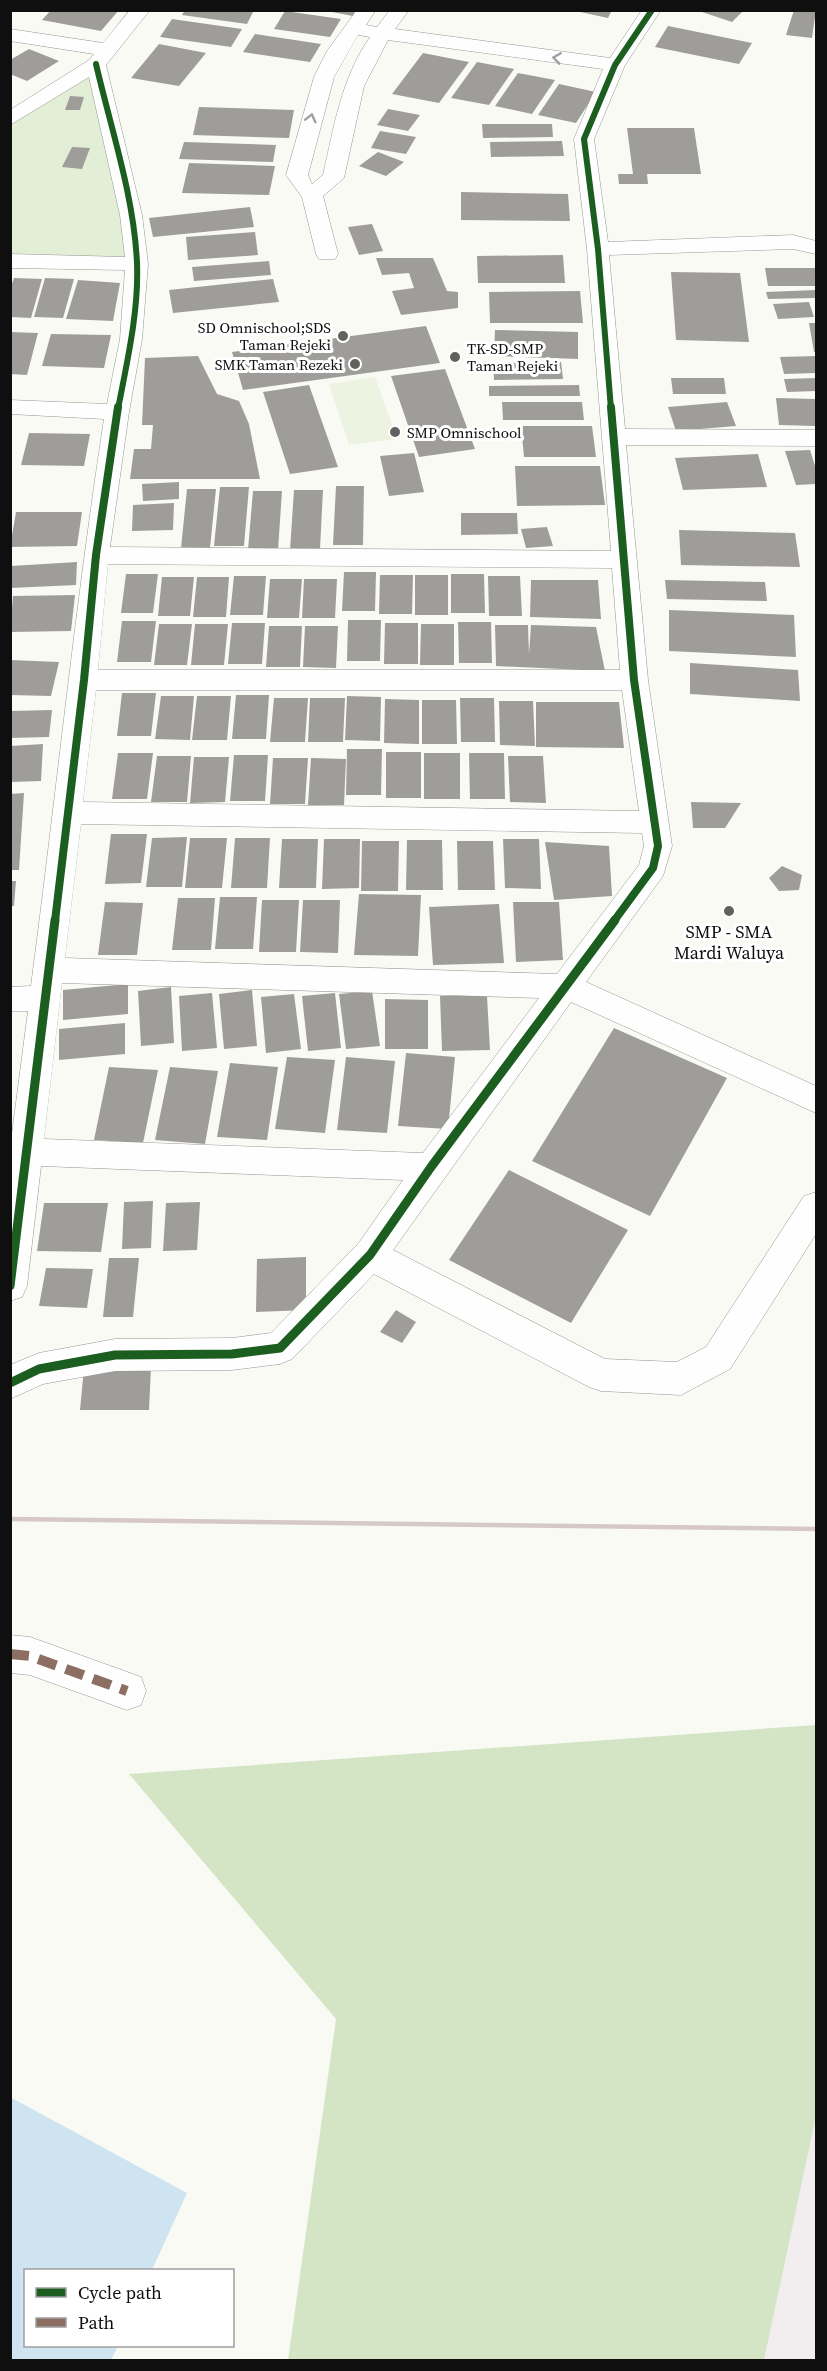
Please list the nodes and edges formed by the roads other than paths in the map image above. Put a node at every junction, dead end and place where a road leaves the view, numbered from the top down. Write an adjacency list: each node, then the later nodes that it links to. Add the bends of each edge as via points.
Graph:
1 (141, 10): 8 (street)
2 (367, 10): 5 (street)
3 (400, 10): 6 (street)
4 (652, 10): 9 (street)
5 (353, 29): 6 (street); 11 (street, one-way to 5, via 297,175 314,109 337,51)
6 (381, 34): 9 (street, one-way to 6); 11 (street, via 359,71 333,178)
7 (10, 35): 8 (street)
8 (102, 57): 10 (street); 16 (street, via 131,215)
9 (615, 65): 13 (street, via 584,139)
10 (10, 119)
11 (312, 194): 14 (street)
12 (816, 247): 13 (street, via 794,242)
13 (598, 249): 19 (street)
14 (327, 254)
15 (10, 261): 16 (street)
16 (136, 264): 18 (street, via 131,339)
17 (10, 407): 18 (street)
18 (117, 412): 21 (street)
19 (612, 437): 20 (street); 22 (street)
20 (816, 438)
21 (96, 555): 22 (street); 23 (street)
22 (622, 560): 24 (street)
23 (84, 680): 24 (street); 25 (street)
24 (634, 680): 26 (street)
25 (69, 813): 26 (street); 27 (street)
26 (654, 822): 28 (street, via 658,846 653,868)
27 (47, 984): 28 (street); 29 (street); 31 (street)
28 (567, 987): 30 (street); 32 (street)
29 (10, 999)
30 (816, 1100)
31 (27, 1152): 32 (street); 33 (street)
32 (431, 1167): 35 (street)
33 (16, 1196): 36 (street)
34 (816, 1206): 35 (street, via 718,1358 681,1379 601,1375)
35 (370, 1255): 37 (street, via 280,1348 232,1354 115,1355 39,1369)
36 (10, 1286)
37 (10, 1383)
38 (10, 1654): 39 (street, via 30,1656)
39 (127, 1691)

